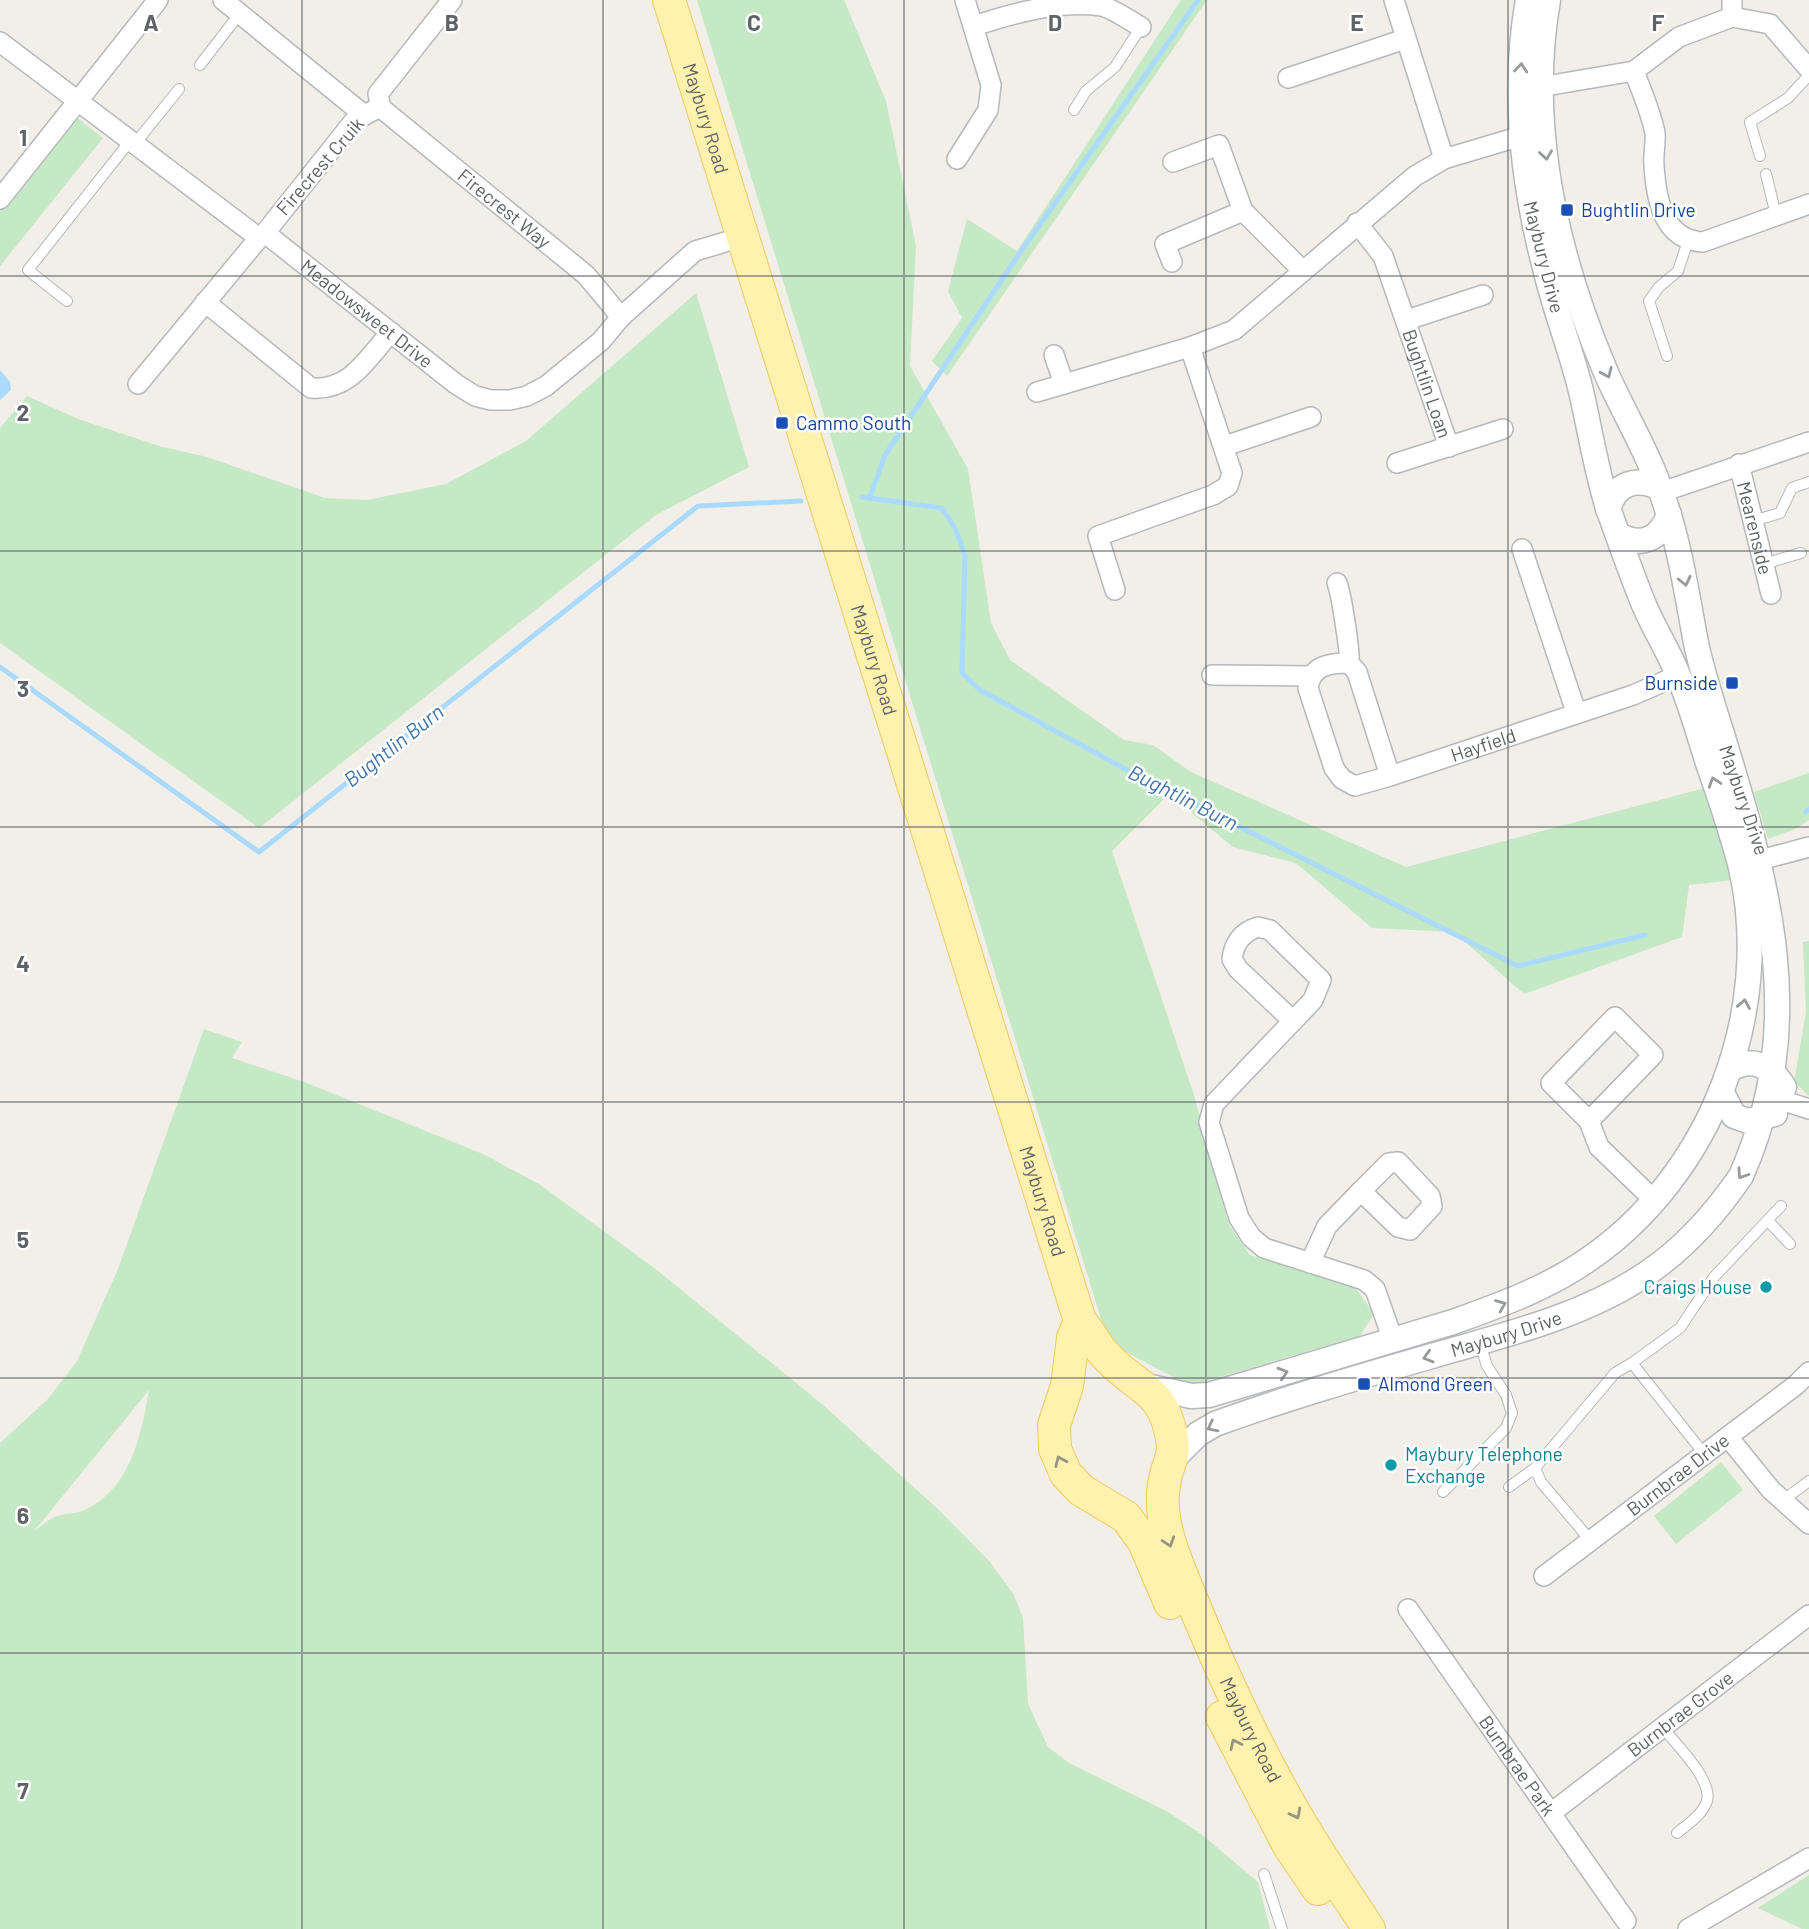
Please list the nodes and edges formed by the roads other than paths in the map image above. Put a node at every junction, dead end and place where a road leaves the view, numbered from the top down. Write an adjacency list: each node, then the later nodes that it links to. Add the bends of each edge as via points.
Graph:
1 (158, 0): 22 (street)
2 (223, 0): 10 (street, Firecrest Way)
3 (452, 0): 24 (street, via 378,94)
4 (669, 0): 38 (main road, Maybury Road)
5 (965, 0): 11 (street)
6 (1394, 0): 13 (street)
7 (1528, 0): 25 (street, Maybury Drive, one-way to 7, via 1519,86)
8 (1548, 0): 20 (street, Maybury Drive)
9 (1732, 8): 16 (street, via 1770,24); 17 (street, via 1679,37)
10 (240, 13): 15 (lane); 24 (street, Firecrest Way)
11 (974, 26): 12 (street, via 1072,0 1102,6); 28 (street, via 991,85 988,110)
12 (1141, 27): 23 (lane, via 1115,67 1086,91)
13 (1405, 39): 19 (street); 29 (street)
14 (0, 42): 22 (street, Meadowsweet Drive)
15 (200, 65)
16 (1809, 69)
17 (1634, 71): 20 (street); 39 (street, via 1655,133 1659,201 1670,228)
18 (1809, 75): 27 (lane, via 1788,98 1749,122)
19 (1288, 78)
20 (1540, 87): 62 (street, Maybury Drive, one-way to 62, via 1551,197 1565,259 1609,378)
21 (178, 89): 26 (lane)
22 (79, 100): 26 (street, Meadowsweet Drive); 32 (street)
23 (1074, 110)
24 (372, 111): 37 (street, Firecrest Cruik, via 354,121); 45 (street, Firecrest Way, via 586,275)
25 (1521, 136): 29 (street); 63 (street, Maybury Drive, via 1545,270)
26 (132, 143): 37 (street, Meadowsweet Drive); 43 (lane, via 28,270)
27 (1760, 156)
28 (957, 159)
29 (1444, 159): 36 (street)
30 (1173, 162): 34 (street, via 1217,138)
31 (1766, 174): 35 (lane)
32 (0, 199)
33 (1809, 204): 35 (street)
34 (1243, 211): 40 (street, via 1165,244); 41 (street)
35 (1776, 215): 39 (street, via 1736,233)
36 (1357, 223): 41 (street); 46 (street, Bughtlin Loan, via 1383,256)
37 (262, 235): 44 (street, Firecrest Cruik); 47 (street, Meadowsweet Drive)
38 (742, 237): 45 (street, Meadowsweet Drive, via 695,251); 91 (main road, Maybury Road)
39 (1688, 241): 50 (lane, via 1678,271 1649,301)
40 (1172, 261)
41 (1303, 271): 48 (street, via 1234,330)
42 (1483, 295): 46 (street, Bughtlin Loan)
43 (67, 301)
44 (205, 302): 47 (street, via 311,388 326,389 352,377); 51 (street, Firecrest Cruik)
45 (621, 317): 47 (street, Meadowsweet Drive, via 601,341 545,386 510,400 475,396)
46 (1408, 320): 58 (street, Bughtlin Loan)
47 (391, 332)
48 (1190, 347): 52 (street); 57 (street)
49 (1054, 355): 52 (street)
50 (1667, 356)
51 (138, 384)
52 (1064, 384): 53 (street)
53 (1037, 392)
54 (1311, 417): 57 (street)
55 (1503, 429): 58 (street, Bughtlin Loan)
56 (1809, 442): 60 (street, Mearenside)
57 (1225, 446): 70 (street, via 1232,473 1228,486 1098,536)
58 (1449, 447): 59 (street, Bughtlin Loan)
59 (1396, 463)
60 (1738, 464): 62 (street, Mearenside); 64 (street, Mearenside)
61 (1809, 482): 64 (lane, via 1792,488 1780,513)
62 (1664, 498): 63 (street, via 1648,483 1626,484 1617,490); 65 (street, via 1665,527 1657,536 1644,542); 79 (street, Maybury Drive, one-way to 79, via 1704,677)
63 (1608, 509): 65 (street, Maybury Drive)
64 (1753, 521): 68 (street, Mearenside)
65 (1619, 535): 74 (street, Maybury Drive, via 1643,603)
66 (1522, 549): 76 (street)
67 (1801, 553): 68 (lane)
68 (1764, 564): 71 (street, Mearenside)
69 (1338, 583): 72 (street, via 1344,600)
70 (1115, 590)
71 (1771, 594)
72 (1349, 663): 75 (street, via 1319,667); 77 (street, via 1357,672)
73 (1212, 674): 75 (street)
74 (1679, 675): 76 (street, Hayfield); 81 (street, Maybury Drive, one-way to 74, via 1739,1034 1749,971 1748,906 1734,842)
75 (1309, 676): 77 (street, Hayfield, via 1308,688 1334,768 1342,779 1355,786)
76 (1576, 712): 77 (street, Hayfield)
77 (1391, 776)
78 (1809, 847): 79 (street)
79 (1765, 859): 82 (street, Maybury Drive, via 1792,962 1795,1004)
80 (1293, 1021): 80 (street, via 1232,959 1234,945 1249,930 1270,930 1321,980 1313,1000); 90 (street, via 1214,1104 1209,1122 1239,1218 1251,1237 1264,1248)
81 (1725, 1081): 82 (street, via 1752,1062 1763,1065 1776,1074); 82 (street, via 1734,1116 1748,1121); 86 (street, Maybury Drive, via 1692,1150)
82 (1780, 1100): 83 (street); 93 (street, Maybury Drive, one-way to 93, via 1760,1146 1714,1213 1670,1256 1594,1303)
83 (1809, 1109)
84 (1589, 1121): 84 (street, via 1551,1083 1615,1017 1654,1055); 86 (street, via 1599,1147)
85 (1361, 1191): 90 (street, via 1327,1226)
86 (1654, 1201): 92 (street, Maybury Drive, one-way to 86, via 1545,1286 1612,1242)
87 (1781, 1206): 88 (lane)
88 (1768, 1221): 89 (lane); 94 (lane, via 1714,1278 1680,1328)
89 (1790, 1244)
90 (1310, 1263): 92 (street, via 1364,1280 1375,1289)
91 (1080, 1321): 96 (main road, Maybury Road, via 1106,1357); 97 (main road, Maybury Road)
92 (1393, 1340): 96 (street, Maybury Drive, one-way to 92, via 1191,1396 1209,1395)
93 (1480, 1343): 100 (street, Maybury Drive, one-way to 100, via 1215,1424 1198,1434); 104 (lane, via 1512,1413 1506,1428)
94 (1632, 1363): 99 (lane); 101 (lane, via 1615,1373)
95 (1809, 1372): 98 (street, Burnbrae Drive)
96 (1140, 1383): 97 (main road, via 1115,1374 1096,1376); 100 (main road, Maybury Road, via 1166,1417 1173,1440)
97 (1062, 1405): 105 (main road, Maybury Road, one-way to 97, via 1081,1490 1066,1474 1055,1449 1054,1425)
98 (1728, 1437): 99 (street, Burnbrae Drive); 106 (street)
99 (1705, 1455): 108 (street, Burnbrae Drive)
100 (1169, 1467): 105 (main road, via 1137,1498); 120 (main road, Maybury Road, one-way to 120, via 1165,1529 1207,1637 1302,1826)
101 (1535, 1468): 103 (lane); 108 (lane, via 1541,1482)
102 (1809, 1480): 106 (lane)
103 (1508, 1487)
104 (1443, 1492)
105 (1100, 1500): 119 (main road, Maybury Road, one-way to 105, via 1289,1846 1245,1766 1144,1542 1126,1517)
106 (1782, 1502): 107 (street)
107 (1809, 1524)
108 (1591, 1541): 109 (street, Burnbrae Drive)
109 (1544, 1576)
110 (1408, 1609): 113 (street, Burnbrae Park)
111 (1809, 1615): 112 (street, Burnbrae Grove)
112 (1662, 1727): 113 (street, Burnbrae Grove); 114 (lane, via 1706,1783 1707,1800)
113 (1551, 1813): 117 (street, Burnbrae Park)
114 (1677, 1833)
115 (1809, 1858): 121 (street)
116 (1264, 1874): 118 (lane)
117 (1626, 1922)
118 (1282, 1929)
119 (1345, 1929)
120 (1369, 1929)
121 (1688, 1929)

